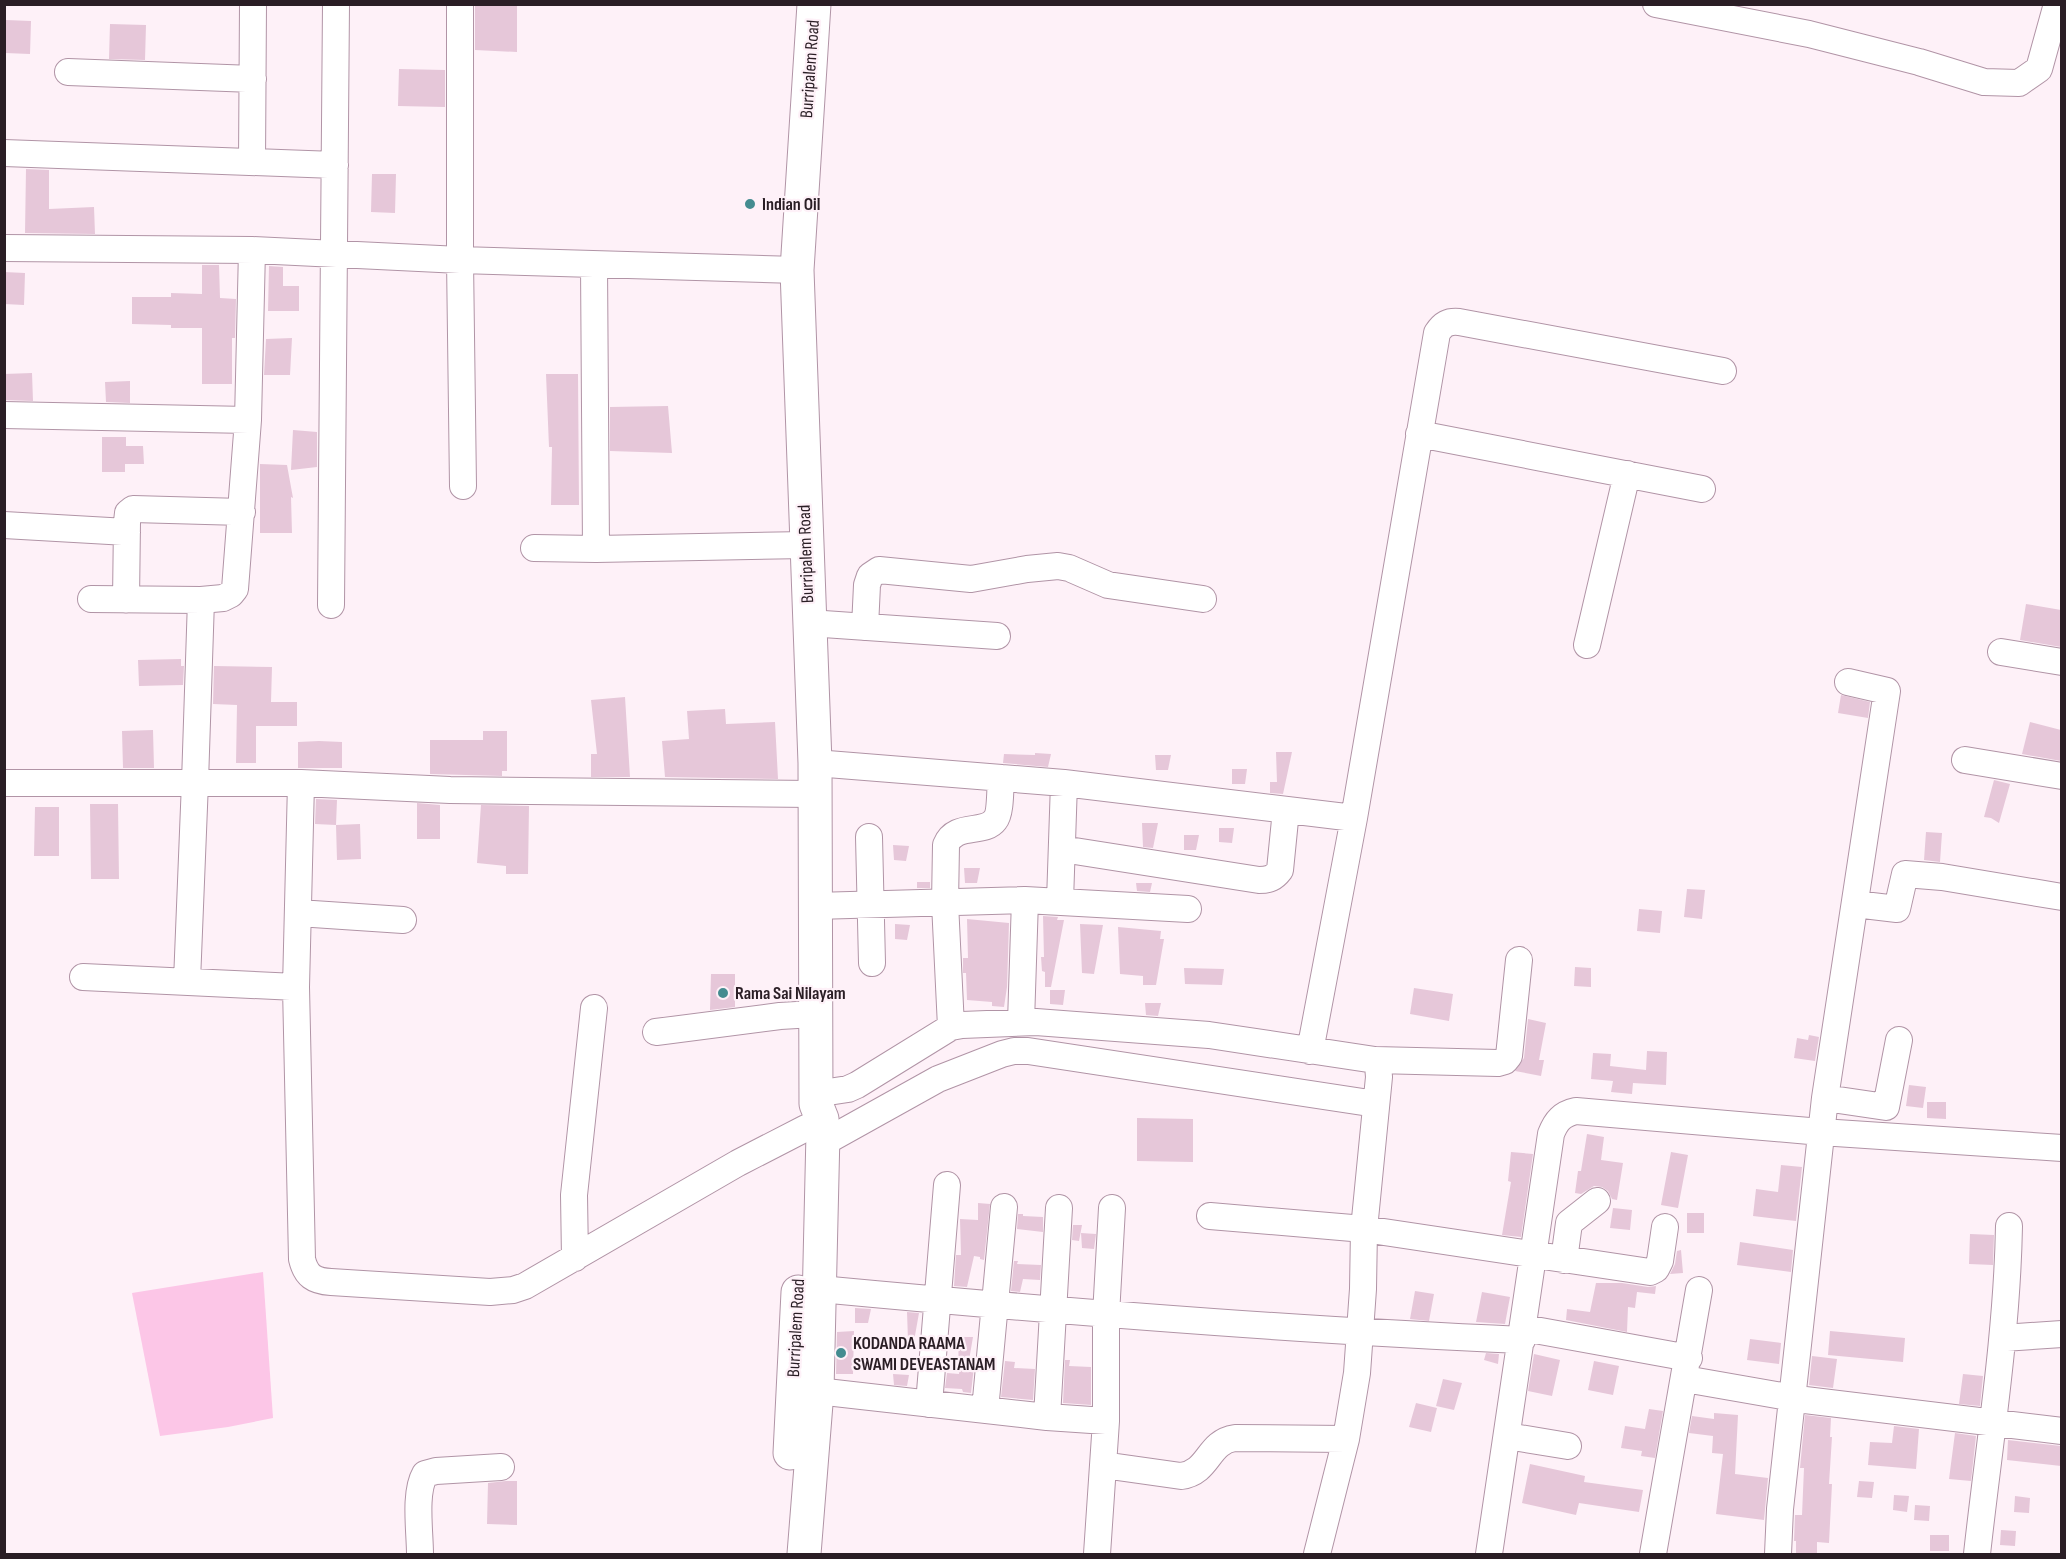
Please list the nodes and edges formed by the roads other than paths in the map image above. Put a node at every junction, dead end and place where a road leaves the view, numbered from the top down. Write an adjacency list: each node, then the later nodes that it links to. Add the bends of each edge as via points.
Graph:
1 (254, 4): 8 (street)
2 (336, 4): 11 (street)
3 (460, 4): 15 (street)
4 (814, 4): 17 (main road, Burripalem Road)
5 (1656, 4): 6 (street, via 1809,34 1984,82 2019,83 2038,69)
6 (2057, 4)
7 (68, 72): 8 (street)
8 (254, 79): 10 (street)
9 (4, 153): 10 (street)
10 (252, 162): 11 (street)
11 (335, 165): 14 (street)
12 (4, 248): 13 (street)
13 (252, 250): 14 (street); 20 (street)
14 (335, 254): 15 (street); 35 (street)
15 (460, 260): 16 (street); 23 (street)
16 (594, 265): 17 (street); 30 (street)
17 (797, 270): 28 (main road, Burripalem Road)
18 (1723, 371): 21 (street, via 1451,321 1437,333)
19 (4, 415): 20 (street)
20 (248, 420): 25 (street)
21 (1419, 434): 22 (street); 51 (street)
22 (1627, 474): 24 (street); 38 (street)
23 (463, 486)
24 (1702, 489)
25 (242, 512): 27 (street, via 133,508 128,513); 34 (street, via 235,589 223,598)
26 (4, 525): 27 (street)
27 (127, 532): 33 (street)
28 (806, 546): 30 (street); 36 (main road, Burripalem Road)
29 (534, 548): 30 (street)
30 (596, 549)
31 (91, 599): 33 (street)
32 (1203, 599): 36 (street, via 1108,585 1058,566 971,579 879,570 870,576)
33 (126, 600): 34 (street)
34 (201, 600): 47 (street)
35 (331, 605)
36 (836, 625): 37 (street); 44 (main road, Burripalem Road)
37 (997, 636)
38 (1587, 645)
39 (2001, 652): 40 (street)
40 (2061, 662)
41 (1848, 682): 58 (street, via 1887,691)
42 (1965, 760): 43 (street)
43 (2061, 776)
44 (814, 778): 45 (street); 48 (street, via 450,790); 59 (main road, Burripalem Road)
45 (1001, 778): 49 (street); 57 (street, via 995,821 949,837 944,853)
46 (4, 783): 47 (street)
47 (195, 783): 48 (street); 66 (street)
48 (301, 783): 61 (street)
49 (1064, 783): 50 (street); 53 (street)
50 (1286, 810): 51 (street); 53 (street, via 1280,870 1268,880)
51 (1354, 818): 74 (street)
52 (869, 837): 59 (street)
53 (1062, 849): 56 (street)
54 (2061, 897): 58 (street, via 1905,874 1897,909)
55 (1024, 900): 56 (street); 57 (street); 70 (street)
56 (1060, 901): 60 (street)
57 (945, 903): 59 (street); 71 (street)
58 (1855, 904): 76 (street)
59 (844, 906): 64 (street); 69 (main road, Burripalem Road)
60 (1188, 909)
61 (298, 913): 62 (street); 67 (street)
62 (403, 920)
63 (1519, 960): 75 (street, via 1509,1056 1505,1061)
64 (872, 963)
65 (83, 977): 66 (street)
66 (186, 981): 67 (street)
67 (296, 987): 91 (street, via 302,1259 311,1278 320,1282 502,1292 525,1286)
68 (594, 1008): 91 (street, via 573,1195)
69 (814, 1014): 72 (street); 78 (main road, Burripalem Road)
70 (1021, 1022): 71 (street); 74 (street, via 1209,1035)
71 (951, 1027): 78 (street, via 849,1089)
72 (656, 1032)
73 (1899, 1040): 76 (street, via 1886,1107)
74 (1310, 1051): 75 (street)
75 (1375, 1060): 77 (street, via 1379,1071)
76 (1825, 1098): 79 (street)
77 (1376, 1104): 78 (street, via 1014,1051); 89 (street)
78 (815, 1117): 91 (street); 93 (main road, Burripalem Road); 118 (main road, Burripalem Road)
79 (1821, 1132): 80 (street); 90 (street, via 1568,1113 1555,1124 1551,1134); 105 (street)
80 (2061, 1148)
81 (947, 1185): 95 (street)
82 (1597, 1201): 92 (street, via 1569,1223)
83 (1004, 1207): 96 (street)
84 (1059, 1208): 97 (street)
85 (1112, 1208): 98 (street)
86 (1210, 1216): 89 (street)
87 (2009, 1226): 102 (street)
88 (1665, 1227): 92 (street, via 1660,1261 1650,1272)
89 (1364, 1229): 90 (street); 99 (street)
90 (1533, 1256): 92 (street); 100 (street)
91 (575, 1258)
92 (1564, 1260)
93 (820, 1289): 95 (street); 104 (main road, Burripalem Road)
94 (1699, 1290): 103 (street)
95 (938, 1300): 96 (street); 106 (street)
96 (995, 1305): 97 (street); 107 (street)
97 (1052, 1311): 98 (street); 108 (street)
98 (1106, 1315): 99 (street); 109 (street)
99 (1360, 1333): 100 (street); 113 (street)
100 (1523, 1334): 103 (street); 112 (street)
101 (2061, 1334): 102 (street)
102 (2003, 1338): 110 (street)
103 (1687, 1368): 105 (street); 123 (street)
104 (817, 1391): 106 (street); 119 (main road, Burripalem Road)
105 (1792, 1398): 110 (street); 124 (street)
106 (929, 1404): 107 (street)
107 (985, 1410): 108 (street)
108 (1047, 1417): 109 (street)
109 (1106, 1421): 115 (street)
110 (1992, 1423): 111 (street); 125 (street)
111 (2061, 1431)
112 (1507, 1436): 114 (street); 122 (street)
113 (1346, 1439): 115 (street, via 1225,1439 1191,1475); 121 (street)
114 (1568, 1446)
115 (1103, 1465): 120 (street)
116 (501, 1467): 117 (street, via 425,1474 419,1496)
117 (420, 1554)
118 (783, 1554)
119 (804, 1554)
120 (1097, 1554)
121 (1317, 1554)
122 (1489, 1554)
123 (1653, 1554)
124 (1778, 1554)
125 (1977, 1554)

